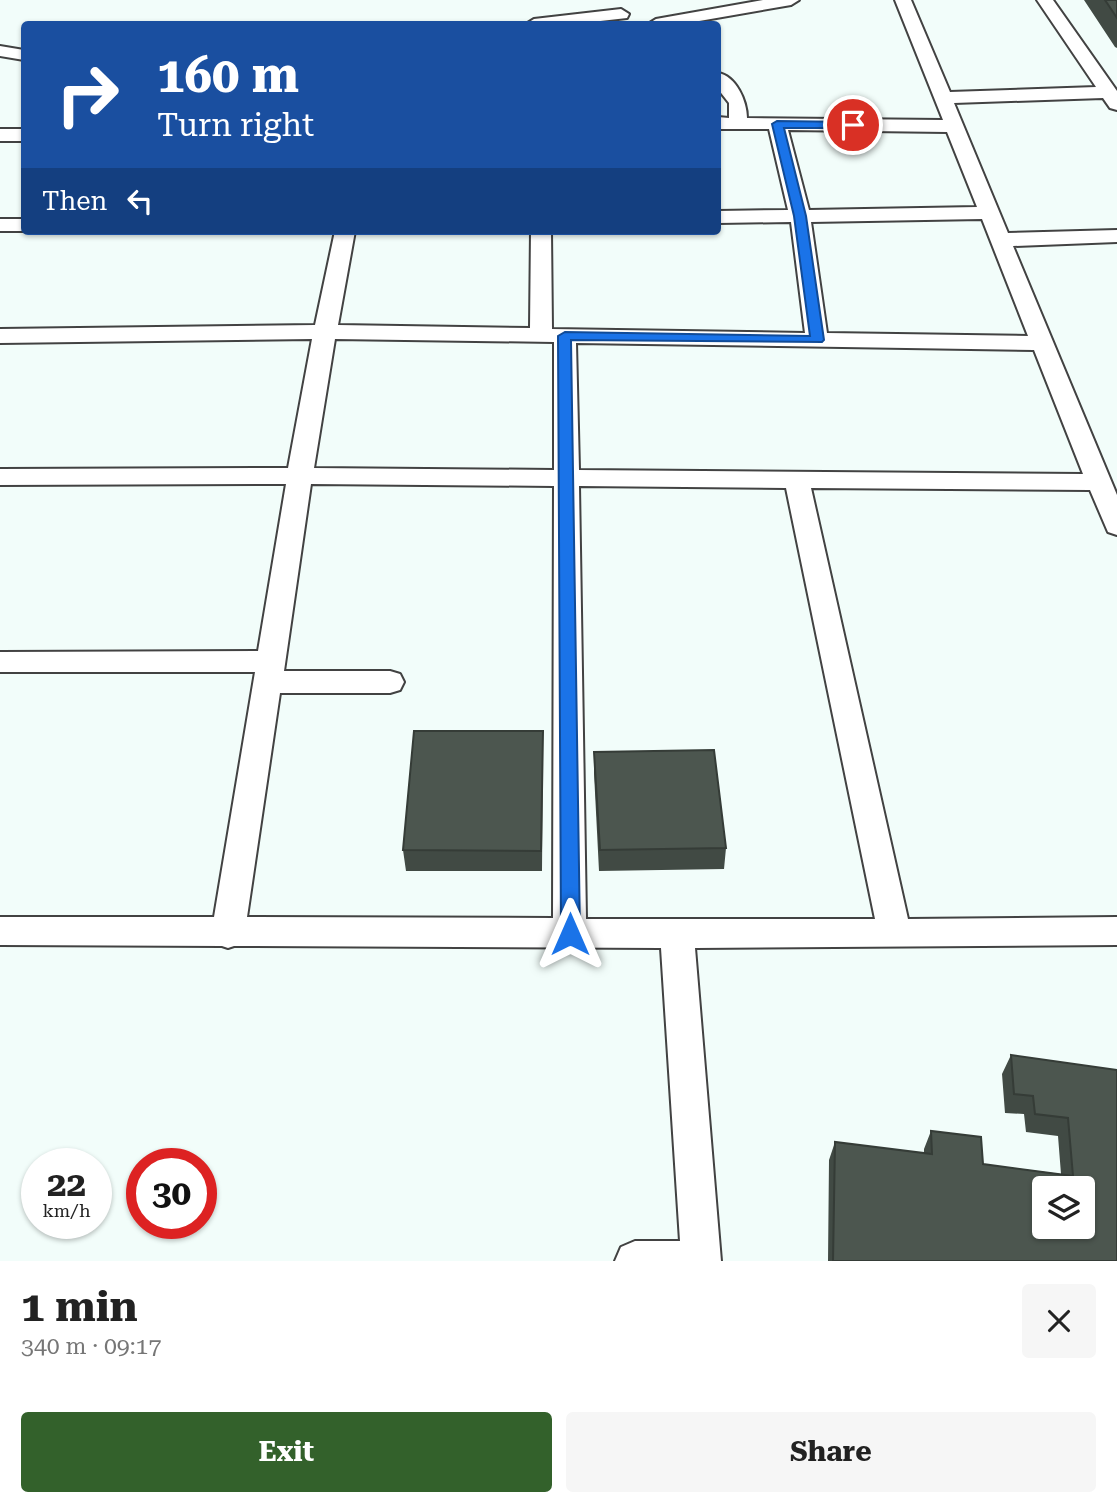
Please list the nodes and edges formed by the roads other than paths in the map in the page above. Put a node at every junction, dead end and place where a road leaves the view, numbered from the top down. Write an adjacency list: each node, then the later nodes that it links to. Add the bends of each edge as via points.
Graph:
1 (599, 0): 5 (street)
2 (791, 0): 8 (street)
3 (903, 0): 12 (street)
4 (1045, 0): 13 (street)
5 (621, 14): 6 (street); 7 (street)
6 (560, 21)
7 (633, 21)
8 (673, 21)
9 (0, 51): 10 (street)
10 (21, 54)
11 (721, 82): 15 (street, via 738,102)
12 (942, 98): 13 (street); 17 (street)
13 (1113, 99)
14 (721, 123): 15 (street)
15 (738, 124): 16 (street)
16 (777, 124): 17 (street); 21 (street)
17 (953, 126): 20 (street)
18 (0, 135): 19 (street)
19 (21, 135)
20 (989, 213): 21 (street); 27 (street)
21 (800, 216): 22 (street); 32 (street)
22 (721, 217)
23 (0, 225): 24 (street)
24 (21, 225)
25 (344, 235): 29 (street)
26 (541, 235): 30 (street)
27 (1000, 240): 28 (street); 33 (street)
28 (1112, 240)
29 (325, 332): 30 (street); 31 (street); 34 (street)
30 (553, 335): 32 (street); 36 (street)
31 (0, 336)
32 (817, 340): 33 (street)
33 (1042, 343): 38 (street)
34 (300, 476): 35 (street); 36 (street); 41 (street)
35 (0, 477)
36 (566, 478): 37 (street); 46 (street)
37 (797, 480): 38 (street); 48 (street)
38 (1099, 482): 39 (street)
39 (1117, 526)
40 (0, 662): 41 (street)
41 (271, 671): 42 (street); 45 (street)
42 (390, 682)
43 (0, 931): 45 (street)
44 (1117, 931): 48 (street)
45 (228, 934): 46 (street)
46 (570, 934): 47 (street)
47 (677, 934): 48 (street); 50 (street)
48 (895, 934)
49 (635, 1261): 50 (street)
50 (701, 1261)

